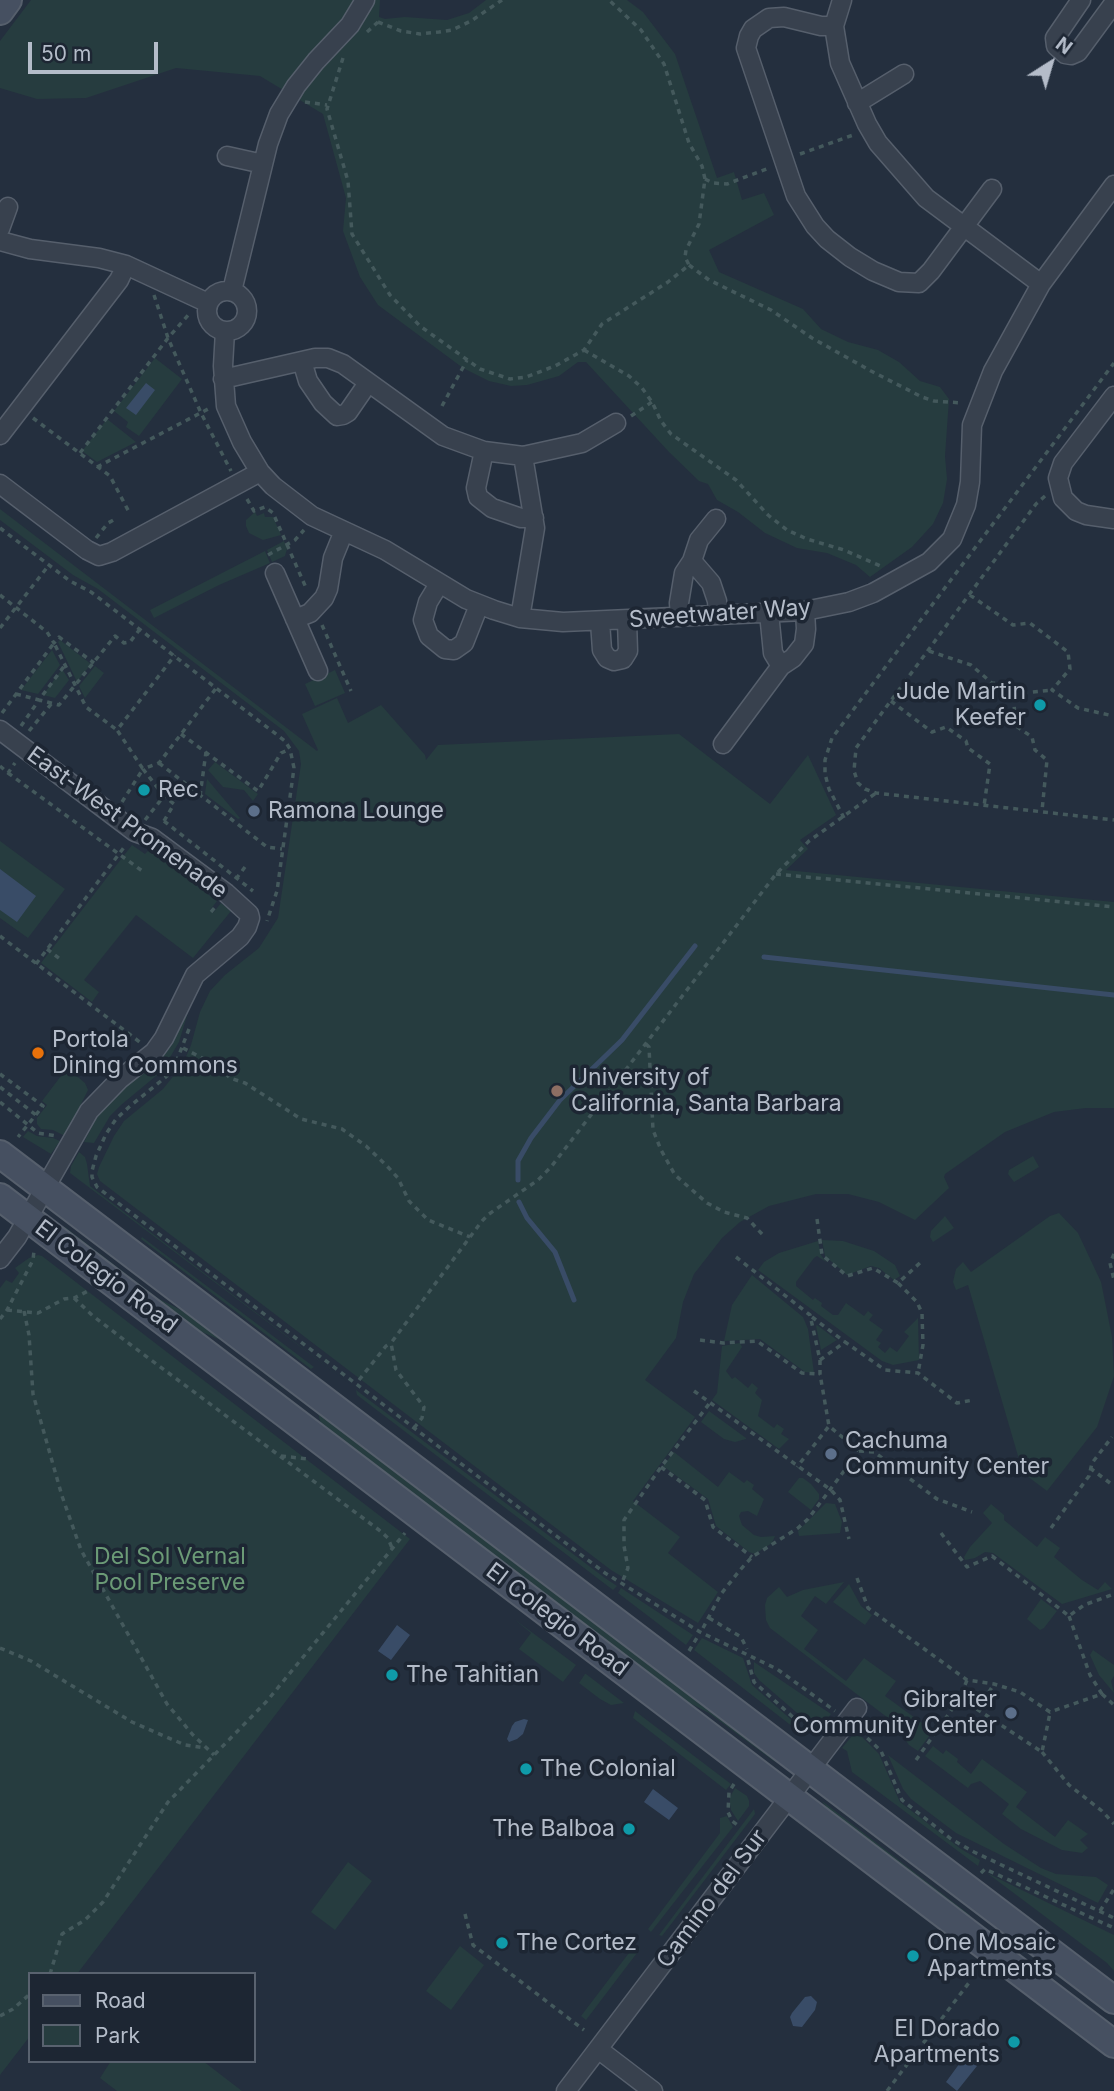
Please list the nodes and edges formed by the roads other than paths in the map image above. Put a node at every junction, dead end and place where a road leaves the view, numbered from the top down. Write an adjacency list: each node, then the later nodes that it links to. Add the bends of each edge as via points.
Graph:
1 (8, 0): 6 (main road)
2 (842, 0): 7 (street)
3 (1081, 0): 4 (street, via 1055,38 1065,54 1078,52)
4 (1114, 3)
5 (362, 5): 11 (street, via 279,114)
6 (0, 11)
7 (834, 26): 9 (street, via 840,64); 15 (street, via 774,17 759,23 747,41 746,52 802,206 815,226 850,257 906,284 922,281)
8 (904, 74): 9 (street)
9 (857, 103): 15 (street, via 878,143 914,187)
10 (228, 156): 11 (street)
11 (263, 164): 20 (street)
12 (1114, 185): 19 (street, Sweetwater Way)
13 (992, 190): 15 (street)
14 (8, 207): 16 (street)
15 (964, 227): 19 (street)
16 (0, 229)
17 (0, 241): 18 (street)
18 (126, 265): 21 (street); 28 (street)
19 (1041, 284): 41 (street, Sweetwater Way, via 1003,349 977,408 966,505 952,539 929,562 873,593)
20 (232, 291): 21 (street, via 218,293); 22 (street, via 243,298 247,315 241,326)
21 (208, 303): 22 (street, via 210,323)
22 (225, 331): 24 (street, Sweetwater Way)
23 (302, 361): 24 (street); 25 (street, via 335,360); 25 (street, via 308,381 337,416 348,412)
24 (223, 379): 31 (street, Sweetwater Way, via 226,406)
25 (368, 383): 29 (street, via 443,436)
26 (1114, 396): 35 (street, via 1063,463 1058,478 1063,498 1076,511)
27 (622, 421): 30 (street, via 582,443)
28 (1, 430)
29 (484, 451): 30 (street); 33 (street, via 478,496 492,508)
30 (523, 456): 33 (street)
31 (260, 472): 32 (street, via 99,556); 36 (street, Sweetwater Way, via 297,507)
32 (0, 484)
33 (534, 518): 45 (street)
34 (716, 519): 37 (street, via 699,540)
35 (1114, 519)
36 (344, 531): 39 (street, Sweetwater Way); 46 (street, via 324,598)
37 (692, 561): 43 (street, via 711,583); 44 (street, via 684,573)
38 (275, 573): 46 (street)
39 (439, 584): 40 (street, Sweetwater Way); 40 (street, via 423,620 429,636 445,649 454,650 464,643)
40 (479, 605): 45 (street, Sweetwater Way)
41 (805, 611): 42 (street, Sweetwater Way); 49 (street, via 804,644)
42 (769, 613): 43 (street, Sweetwater Way); 49 (street, via 773,653)
43 (718, 615): 44 (street, Sweetwater Way)
44 (680, 617): 47 (street, Sweetwater Way)
45 (520, 618): 48 (street, Sweetwater Way)
46 (295, 619): 50 (street)
47 (627, 621): 48 (street, Sweetwater Way); 48 (street, via 628,651 623,659 614,661 602,650)
48 (600, 622)
49 (781, 666): 52 (street)
50 (318, 671)
51 (8, 732): 54 (street, East-West Promenade, via 135,832 152,838 226,893 257,923 194,975 154,1052 93,1105)
52 (723, 744)
53 (9, 1146): 54 (main road, El Colegio Road)
54 (45, 1188): 56 (street); 59 (main road, El Colegio Road)
55 (0, 1197): 56 (main road, El Colegio Road)
56 (28, 1218): 57 (street); 60 (main road, El Colegio Road)
57 (0, 1259)
58 (857, 1708): 59 (street, Camino del Sur)
59 (810, 1769): 60 (street, Camino del Sur); 61 (main road, El Colegio Road)
60 (789, 1797): 62 (main road, El Colegio Road); 63 (street, Camino del Sur)
61 (1114, 2000)
62 (1114, 2044)
63 (598, 2049): 64 (street, Camino del Sur); 65 (street)
64 (566, 2091)
65 (653, 2091)

